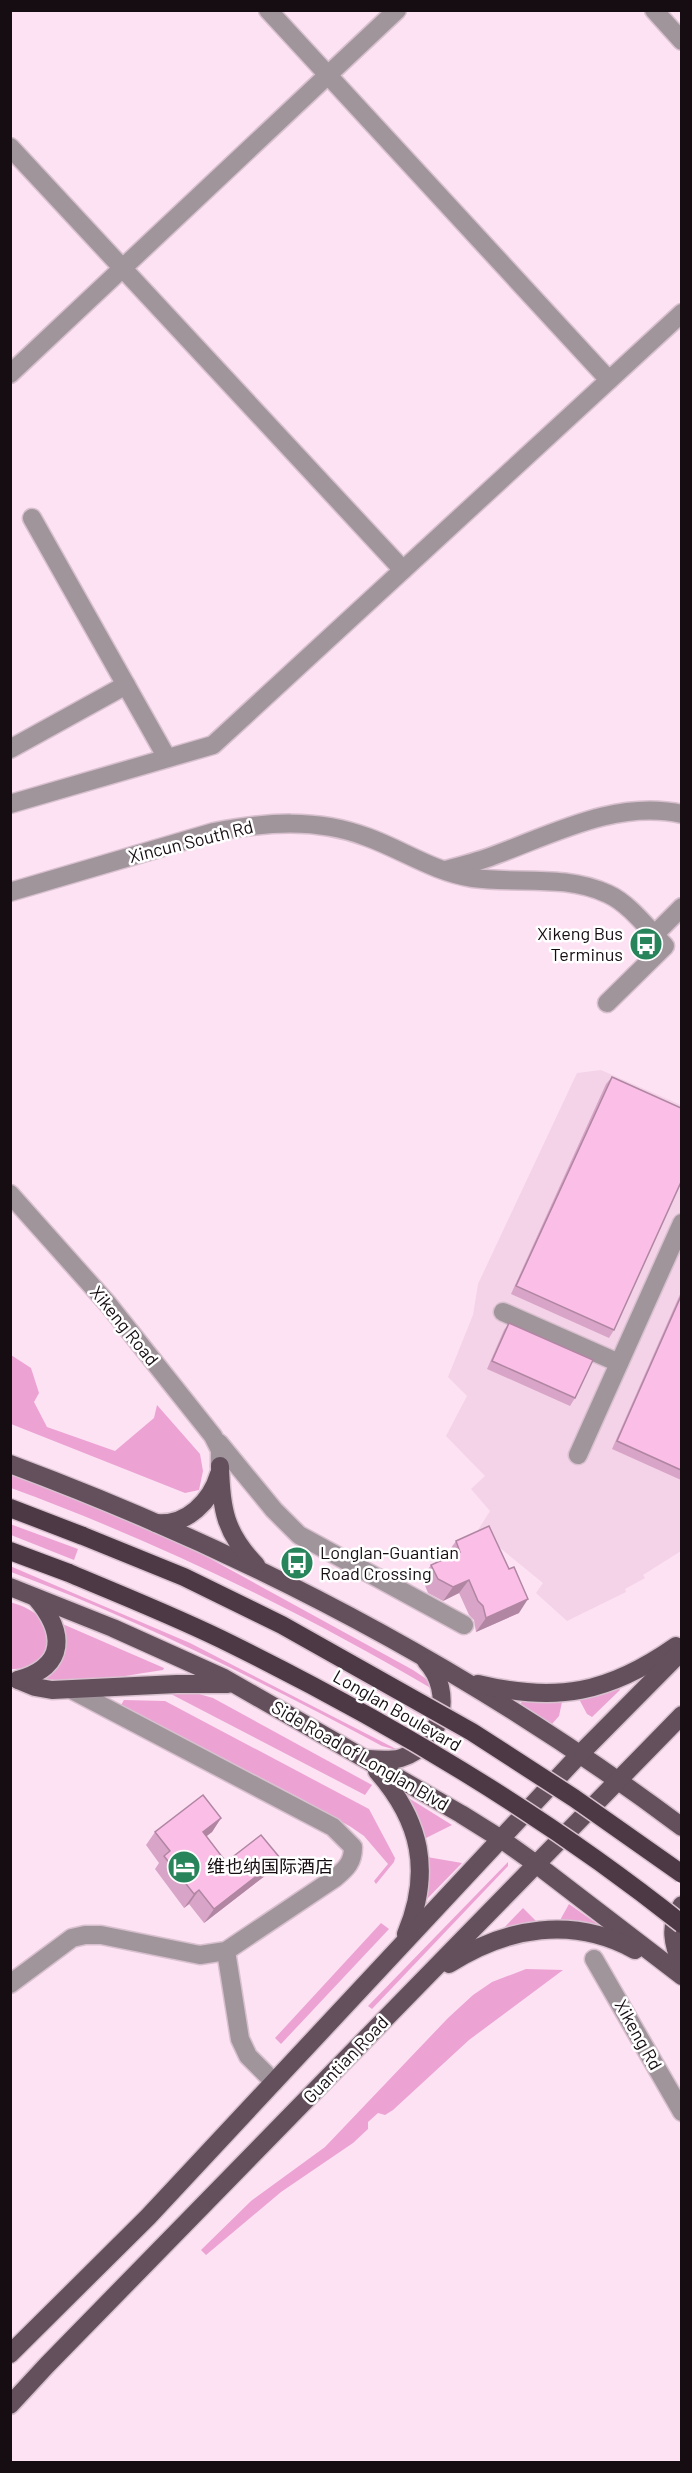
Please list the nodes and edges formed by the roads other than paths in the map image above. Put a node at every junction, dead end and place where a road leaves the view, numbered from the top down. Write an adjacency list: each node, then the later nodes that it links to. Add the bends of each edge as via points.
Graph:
1 (268, 10): 5 (street)
2 (397, 10): 5 (street)
3 (654, 10): 4 (street)
4 (681, 40)
5 (328, 75): 7 (street); 10 (street)
6 (10, 147): 7 (street)
7 (122, 269): 9 (street); 12 (street)
8 (681, 313): 10 (street)
9 (10, 374)
10 (609, 380): 12 (street)
11 (32, 518): 13 (street)
12 (403, 570): 15 (street, via 213,745)
13 (126, 685): 14 (street); 15 (street)
14 (10, 749)
15 (167, 758): 16 (street)
16 (10, 804)
17 (681, 814): 18 (street, via 624,812 596,818)
18 (444, 871): 19 (street, Xincun South Rd, via 344,830 271,824 214,832); 21 (street, Xincun South Rd, via 473,878 553,881 594,888 619,901)
19 (10, 892)
20 (681, 907): 21 (street)
21 (654, 935): 22 (street, via 665,946)
22 (608, 1003)
23 (10, 1194): 27 (street, Xikeng Road, via 108,1304)
24 (681, 1223): 26 (street)
25 (502, 1312): 26 (street)
26 (619, 1363): 28 (street)
27 (213, 1436): 30 (street, Xikeng Road, via 220,1450); 37 (street, via 274,1510 300,1535)
28 (578, 1455)
29 (10, 1464): 32 (main road)
30 (220, 1466): 32 (main road, via 213,1489 196,1510 182,1519); 34 (main road, via 222,1507 231,1533 256,1566)
31 (10, 1508): 52 (highway, Longlan Boulevard, bridge, via 184,1577 282,1625 472,1732)
32 (156, 1522): 34 (main road)
33 (10, 1551): 54 (highway, Longlan Boulevard, bridge, via 231,1644 391,1730 495,1791)
34 (270, 1575): 40 (main road)
35 (10, 1587): 36 (main road, Side Road of Longlan Blvd)
36 (35, 1597): 42 (main road, via 52,1620 57,1648 47,1667); 43 (main road, Side Road of Longlan Blvd)
37 (464, 1625)
38 (681, 1642): 41 (main road, via 646,1665 586,1691 525,1693)
39 (681, 1651): 46 (main road)
40 (421, 1656): 41 (main road); 47 (main road, via 436,1675 440,1688 441,1717 435,1730 417,1751 402,1758)
41 (454, 1676): 46 (main road)
42 (14, 1679): 44 (main road, via 35,1687)
43 (236, 1685): 44 (main road, via 186,1683); 47 (main road, Side Road of Longlan Blvd)
44 (74, 1691): 56 (street, via 333,1827 352,1847 353,1857 347,1868)
45 (681, 1715): 48 (main road, Guantian Road)
46 (579, 1755): 48 (main road); 50 (main road)
47 (366, 1759): 50 (main road, Side Road of Longlan Blvd); 55 (main road, via 401,1802 410,1818 418,1849 417,1901)
48 (617, 1780): 49 (main road); 51 (main road, Guantian Road)
49 (681, 1827)
50 (501, 1839): 51 (main road, Side Road of Longlan Blvd); 55 (main road, Guantian Road)
51 (536, 1864): 58 (main road, Side Road of Longlan Blvd); 59 (main road, Guantian Road)
52 (681, 1874)
53 (681, 1905): 58 (main road, via 673,1936)
54 (681, 1924)
55 (402, 1942): 61 (main road, Guantian Road)
56 (226, 1951): 60 (street, via 200,1955 85,1935 62,1944); 61 (street, via 240,2039 248,2056)
57 (594, 1959): 62 (street, Xikeng Rd)
58 (680, 1972): 59 (main road, via 605,1936 570,1928 514,1935 481,1947)
59 (422, 1982): 64 (main road, Guantian Road)
60 (10, 1984)
61 (274, 2082): 63 (main road, Guantian Road, via 148,2217)
62 (681, 2112)
63 (10, 2354)
64 (10, 2405)

